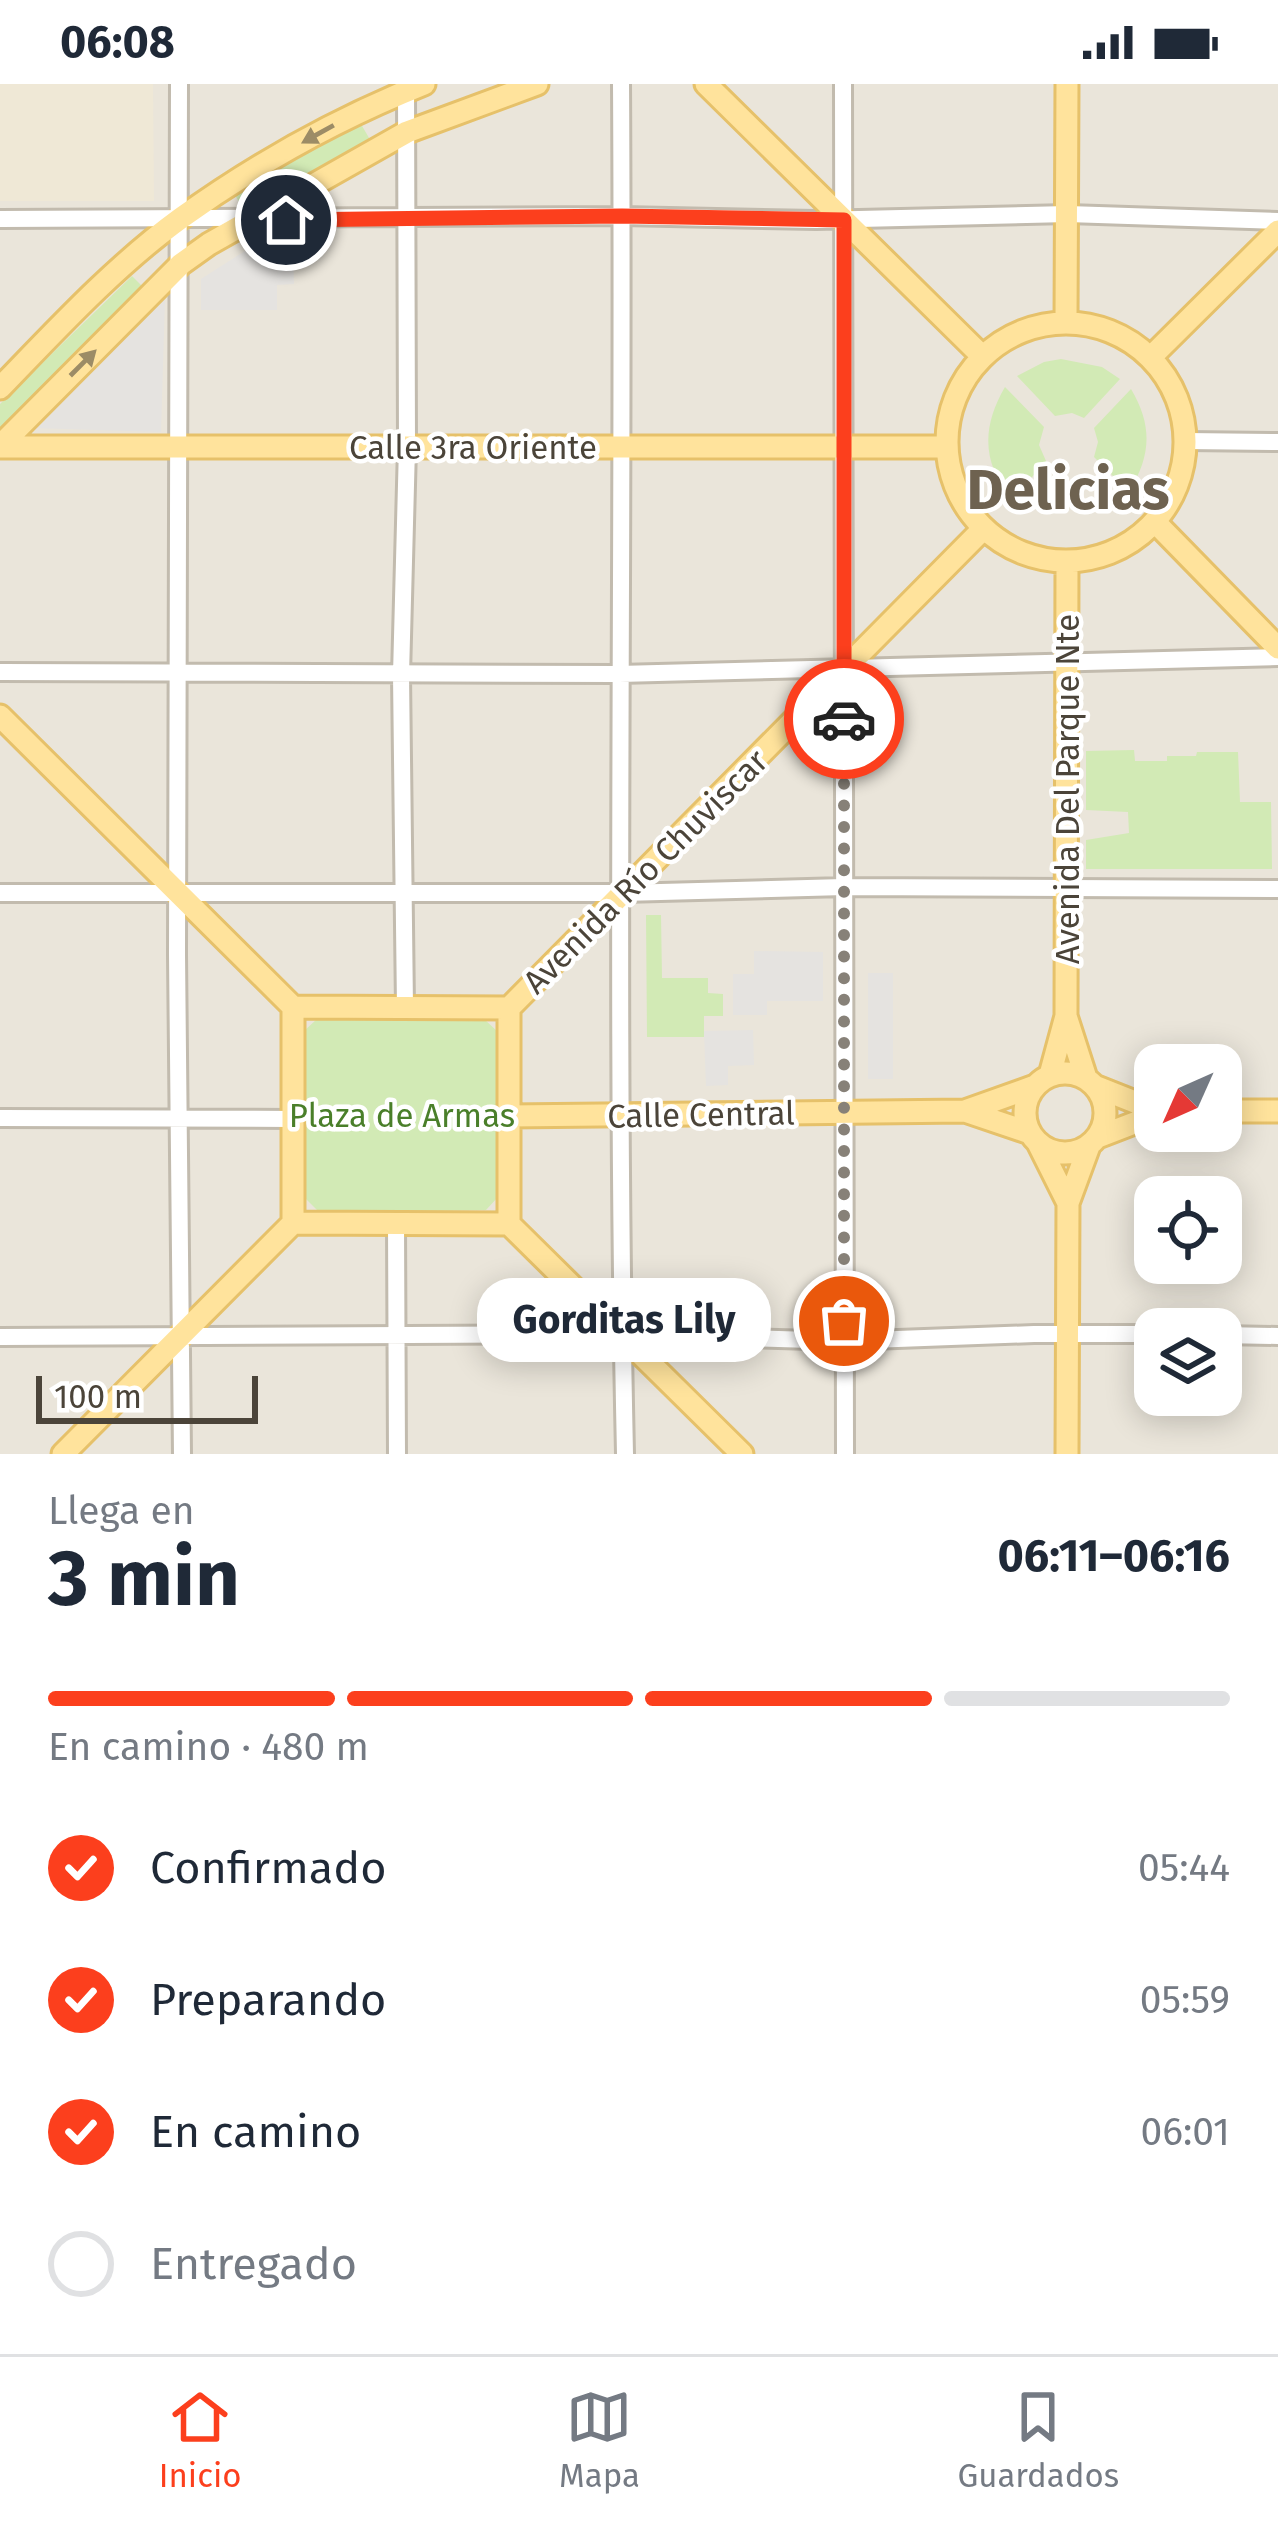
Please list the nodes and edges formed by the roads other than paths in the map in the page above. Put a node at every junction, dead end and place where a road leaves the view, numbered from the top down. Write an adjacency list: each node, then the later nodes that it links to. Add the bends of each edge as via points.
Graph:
1 (179, 84): 12 (street)
2 (536, 84): 8 (main road)
3 (621, 84): 10 (street)
4 (706, 84): 14 (main road)
5 (843, 84): 14 (street)
6 (1066, 84): 9 (main road)
7 (412, 86): 8 (street); 12 (main road, one-way to 12, via 320,131)
8 (406, 132): 11 (street); 15 (main road)
9 (1068, 214): 14 (street); 16 (street); 19 (main road)
10 (622, 216): 11 (street); 14 (street); 27 (street)
11 (406, 217): 15 (street); 26 (street)
12 (180, 218): 13 (street); 15 (street); 18 (street); 22 (main road)
13 (0, 219)
14 (844, 220): 20 (main road); 28 (street)
15 (246, 221): 18 (main road)
16 (1278, 221)
17 (1278, 231): 21 (main road)
18 (181, 264): 25 (main road, one-way to 18); 30 (street)
19 (1066, 322): 20 (main road, via 1020,331); 21 (main road, via 1112,331)
20 (982, 356): 29 (main road, via 954,398)
21 (1150, 358): 23 (main road, via 1169,382)
22 (0, 388)
23 (1186, 441): 24 (street); 31 (main road, via 1183,470)
24 (1278, 442)
25 (0, 447): 30 (main road, Calle 3ra Oriente)
26 (407, 447): 27 (main road, Calle 3ra Oriente); 30 (main road, Calle 3ra Oriente); 41 (street)
27 (622, 447): 28 (main road, Calle 3ra Oriente); 39 (street)
28 (843, 447): 29 (main road, Calle 3ra Oriente); 37 (street)
29 (946, 447): 32 (main road, via 958,491)
30 (179, 448): 40 (street)
31 (1156, 522): 33 (main road, via 1115,550); 34 (main road)
32 (984, 528): 33 (main road, via 1022,552); 37 (main road, Avenida Río Chuviscar)
33 (1067, 562): 36 (main road, Avenida Del Parque Nte)
34 (1278, 648)
35 (1278, 657): 36 (street)
36 (1066, 665): 37 (street); 44 (main road, Avenida Del Parque Nte)
37 (844, 669): 39 (street); 43 (street); 49 (main road, Avenida Río Chuviscar)
38 (0, 672): 40 (street)
39 (620, 674): 41 (street); 49 (street)
40 (176, 675): 41 (street); 48 (street)
41 (401, 675): 46 (street)
42 (0, 716): 48 (main road)
43 (844, 887): 44 (street); 49 (street); 60 (street)
44 (1068, 890): 45 (street); 53 (main road, Avenida Del Parque Nte)
45 (1278, 890)
46 (404, 891): 48 (street); 49 (street); 51 (street)
47 (0, 892): 48 (street)
48 (177, 892): 50 (main road); 64 (street)
49 (622, 893): 52 (main road, Avenida Río Chuviscar); 62 (street)
50 (293, 1007): 51 (main road); 65 (main road)
51 (405, 1008): 52 (main road)
52 (508, 1008): 61 (main road)
53 (1066, 1016): 54 (main road); 55 (main road)
54 (1042, 1081): 55 (main road, via 1075,1073); 57 (main road); 67 (main road, via 1025,1109)
55 (1091, 1083): 56 (main road); 68 (main road, via 1106,1112)
56 (1134, 1102)
57 (964, 1111): 60 (main road, Calle Central); 67 (main road)
58 (1242, 1111): 59 (main road)
59 (1278, 1111)
60 (844, 1113): 62 (main road, Calle Central); 81 (street)
61 (508, 1116): 62 (main road, Calle Central); 72 (main road)
62 (618, 1116): 73 (street)
63 (0, 1118): 64 (street)
64 (181, 1119): 65 (street); 77 (street)
65 (293, 1119): 70 (main road)
66 (1134, 1122): 68 (main road)
67 (1034, 1138): 68 (main road, via 1069,1154); 69 (main road)
68 (1094, 1142): 69 (main road)
69 (1068, 1203): 74 (main road)
70 (293, 1223): 71 (main road); 77 (main road)
71 (396, 1223): 72 (main road); 78 (street)
72 (509, 1224): 73 (main road)
73 (622, 1334): 78 (street); 81 (street); 85 (street); 86 (main road)
74 (1067, 1334): 75 (street); 81 (street); 88 (main road)
75 (1134, 1334)
76 (1242, 1335): 79 (street)
77 (180, 1336): 78 (street); 80 (street); 82 (main road); 83 (street)
78 (397, 1336): 84 (street)
79 (1278, 1336)
80 (0, 1337)
81 (844, 1341): 87 (street)
82 (62, 1454)
83 (182, 1454)
84 (397, 1454)
85 (625, 1454)
86 (742, 1454)
87 (844, 1454)
88 (1067, 1454)

